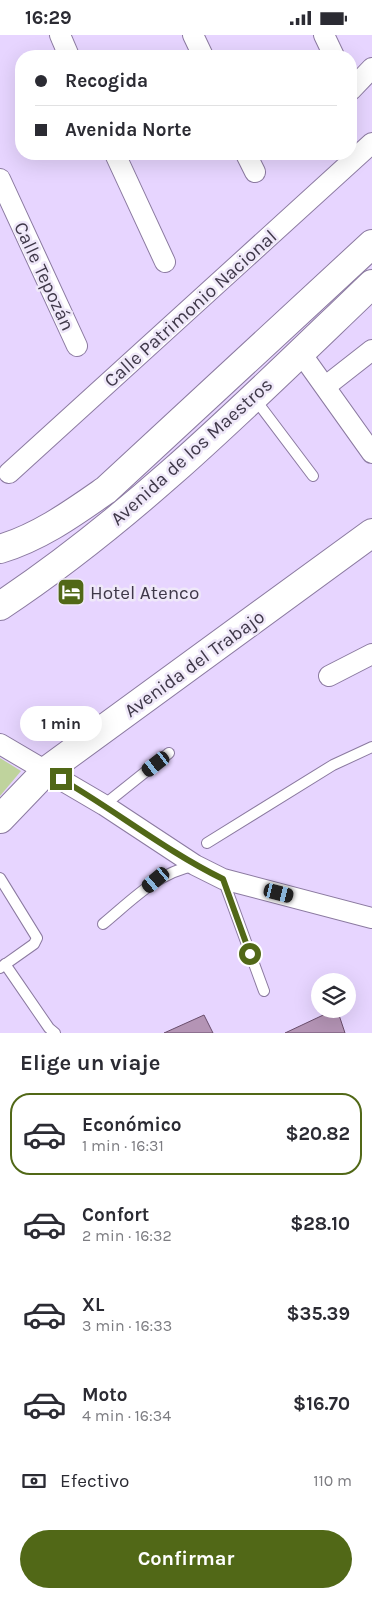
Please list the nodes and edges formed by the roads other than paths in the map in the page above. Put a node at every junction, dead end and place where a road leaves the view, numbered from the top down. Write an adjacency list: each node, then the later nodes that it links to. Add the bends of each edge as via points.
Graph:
1 (60, 35): 4 (street)
2 (193, 35): 5 (street)
3 (324, 35): 6 (street)
4 (67, 50)
5 (200, 50)
6 (331, 50)
7 (372, 68): 8 (street)
8 (357, 84)
9 (372, 143): 10 (street, Calle Patrimonio Nacional)
10 (357, 157)
11 (117, 160): 17 (street)
12 (249, 160): 14 (street)
13 (353, 160): 25 (street, Calle Patrimonio Nacional)
14 (255, 172)
15 (0, 179): 19 (street, Calle Tepozán)
16 (372, 244): 28 (main road, Avenida de los Maestros, via 106,490 62,521 15,545)
17 (165, 262)
18 (372, 284): 21 (main road, Avenida de los Maestros)
19 (77, 346)
20 (372, 350): 22 (street)
21 (300, 352): 22 (street); 23 (main road, Avenida de los Maestros)
22 (326, 386): 24 (street)
23 (253, 397): 26 (lane); 29 (main road, Avenida de los Maestros, via 133,505 35,583)
24 (372, 453)
25 (8, 473)
26 (313, 476)
27 (372, 533): 35 (main road, Avenida del Trabajo)
28 (0, 549)
29 (0, 606)
30 (372, 654): 31 (street)
31 (329, 676)
32 (0, 744): 35 (street)
33 (372, 747): 38 (lane, via 333,765)
34 (169, 753): 36 (lane)
35 (46, 771): 36 (street); 37 (main road, Avenida del Trabajo)
36 (104, 805): 39 (street)
37 (0, 819)
38 (207, 843)
39 (195, 865): 41 (street); 43 (lane, via 156,880)
40 (0, 878): 44 (lane, via 36,938 34,945)
41 (223, 879): 42 (street); 45 (lane)
42 (372, 918)
43 (103, 924)
44 (3, 966): 46 (lane)
45 (264, 991)
46 (55, 1033)

